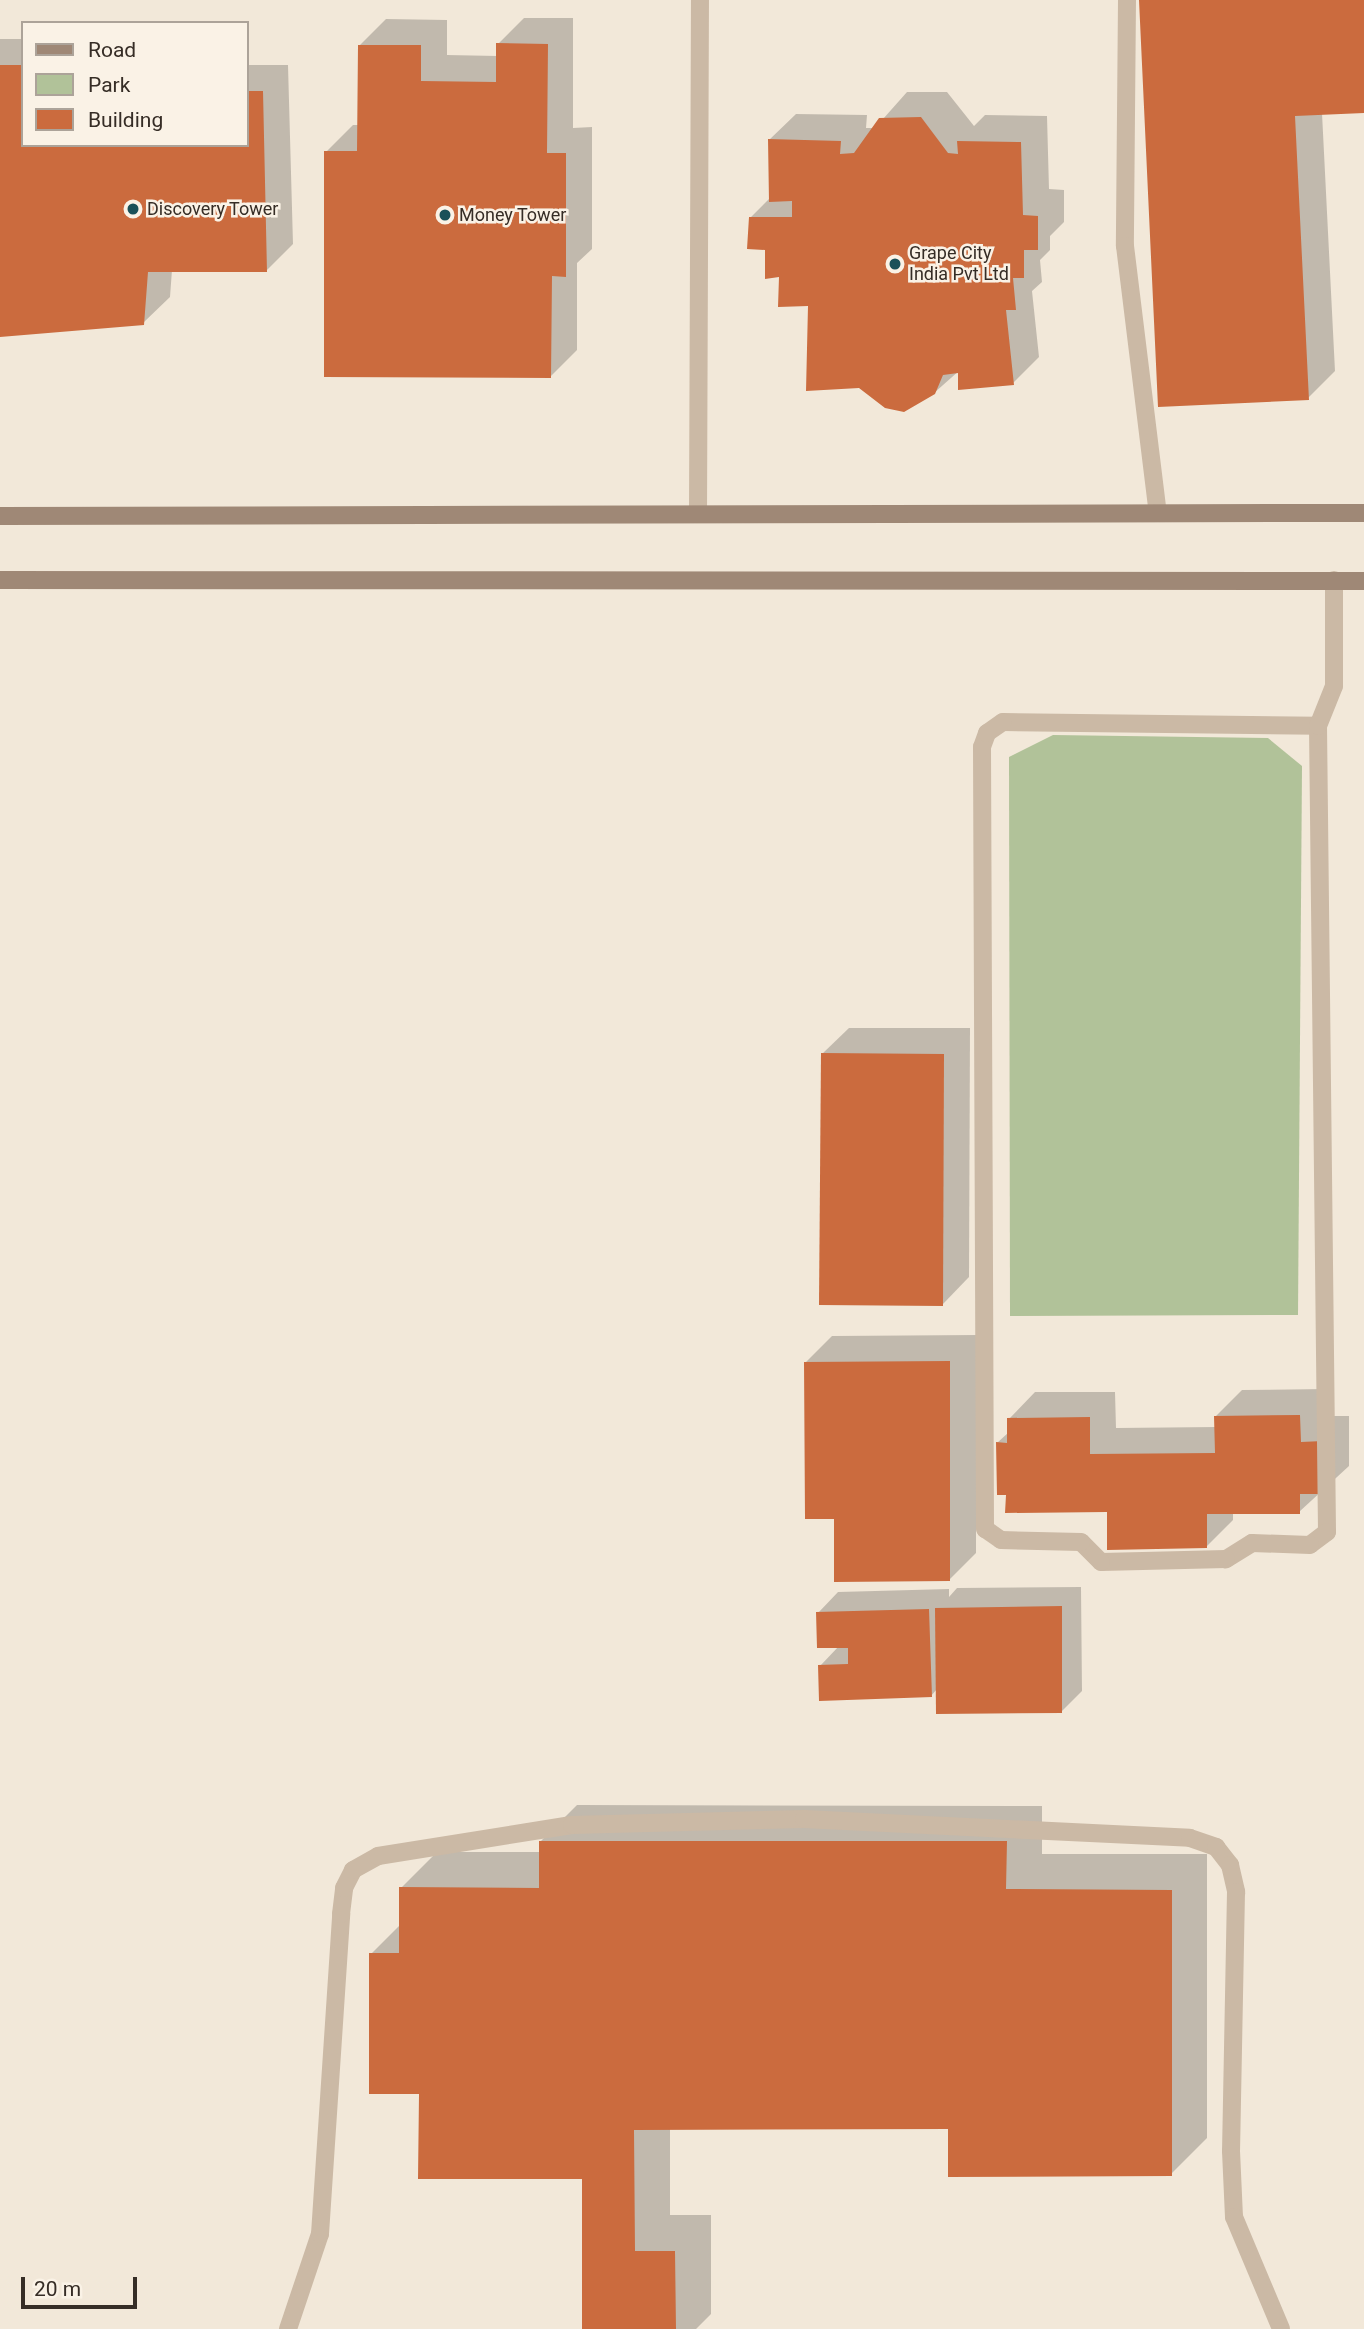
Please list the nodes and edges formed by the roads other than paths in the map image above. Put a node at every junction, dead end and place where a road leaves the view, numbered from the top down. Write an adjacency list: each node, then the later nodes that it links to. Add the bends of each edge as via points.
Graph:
1 (700, 0): 5 (lane)
2 (1127, 0): 3 (lane, via 1125,246)
3 (1158, 513): 4 (street); 5 (street)
4 (1364, 513)
5 (698, 514): 6 (street)
6 (0, 516)
7 (0, 580): 8 (street)
8 (1334, 580): 9 (street); 10 (lane, via 1334,686)
9 (1364, 580)
10 (1318, 726): 10 (lane, via 1327,1532 1310,1545 1252,1543 1226,1559 1101,1562 1081,1542 1001,1540 985,1529 984,1504 982,747 987,733 1003,722)
11 (288, 2329): 12 (lane, via 320,2234 341,1914 344,1888 353,1870 378,1856 572,1825 804,1819 1190,1838 1216,1847 1230,1865 1236,1892 1234,2217)
12 (1281, 2329)

